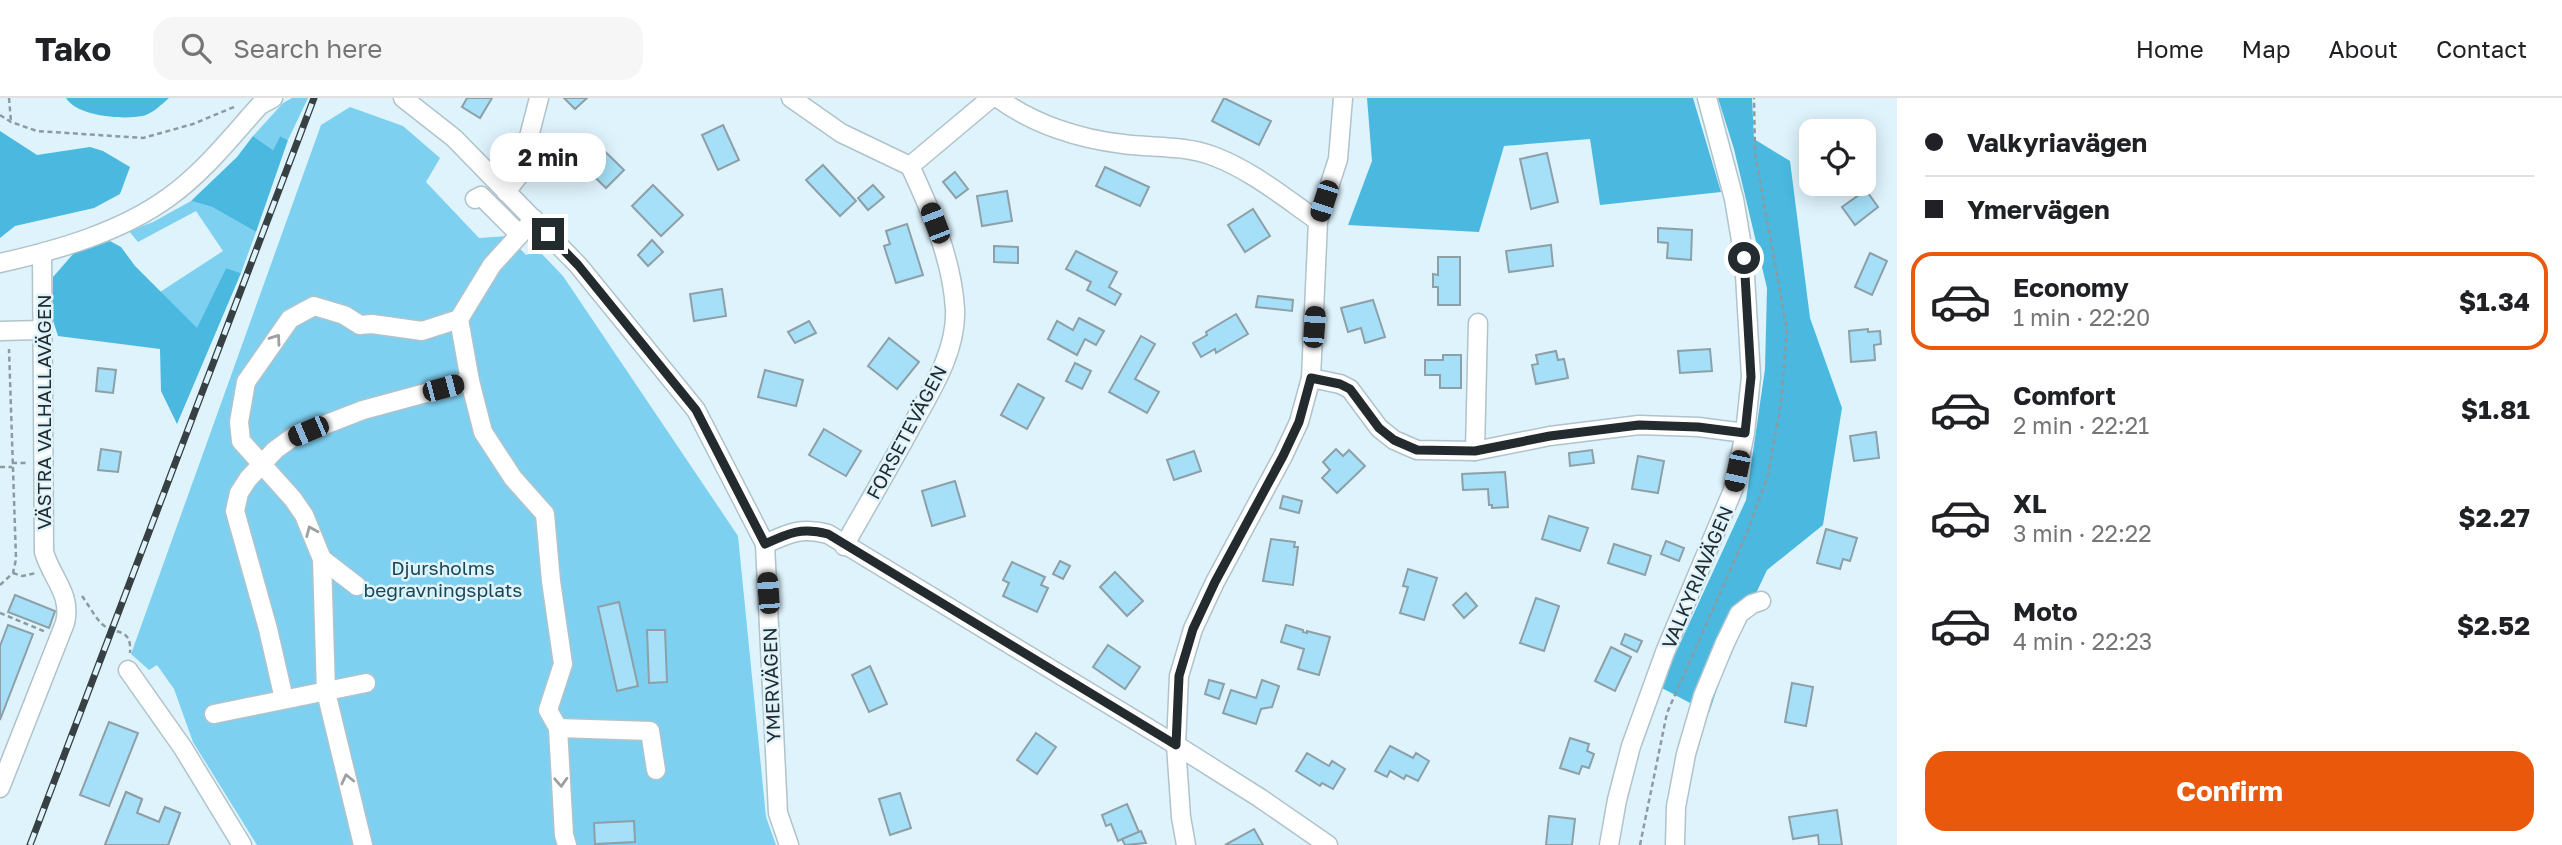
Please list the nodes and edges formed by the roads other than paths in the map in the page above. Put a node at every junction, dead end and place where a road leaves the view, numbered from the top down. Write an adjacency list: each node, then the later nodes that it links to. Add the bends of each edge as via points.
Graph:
1 (403, 98): 10 (street, YMERVÄGEN, via 454,138)
2 (539, 98): 10 (street, via 519,175)
3 (791, 98): 9 (street, via 841,133)
4 (990, 98): 9 (street)
5 (998, 98): 13 (street, via 1038,121 1080,136 1213,156 1255,177)
6 (1343, 98): 13 (street, via 1338,159)
7 (1707, 98): 23 (street, VALKYRIAVÄGEN, via 1744,258 1751,377)
8 (266, 101): 15 (street, via 169,197 135,218)
9 (910, 166): 27 (street, FORSETEVÄGEN, via 944,246 954,329 934,384)
10 (506, 192): 12 (street, YMERVÄGEN)
11 (475, 199): 14 (street, via 481,196)
12 (534, 219): 14 (street); 26 (street, YMERVÄGEN, via 578,265 696,410)
13 (1318, 221): 21 (street)
14 (519, 234): 17 (street, via 492,265)
15 (43, 253): 16 (street); 19 (street, VÄSTRA VALHALLAVÄGEN)
16 (0, 263)
17 (458, 319): 22 (street); 25 (street, one-way to 17, via 241,441 244,396 247,382 290,319 314,306 360,325 422,331)
18 (1478, 323): 24 (street)
19 (43, 330): 20 (street); 39 (street, VÄSTRA VALHALLAVÄGEN, via 44,552 69,609)
20 (4, 331)
21 (1311, 378): 24 (street, via 1350,389 1379,428 1394,440 1417,450); 37 (street, via 1299,422 1193,629 1179,676)
22 (470, 381): 25 (street, via 322,425 293,437); 36 (street, via 483,432 513,478 545,514 563,664 548,710)
23 (1745, 433): 24 (street, via 1639,425); 46 (street, VALKYRIAVÄGEN, via 1733,490 1631,746)
24 (1475, 451)
25 (261, 464): 28 (street, one-way to 25, via 304,515); 34 (street, via 239,493 235,511)
26 (765, 544): 27 (street, via 796,531 812,530 828,534); 43 (street, YMERVÄGEN, via 778,813)
27 (844, 546): 37 (street)
28 (322, 559): 29 (street); 33 (street)
29 (357, 586)
30 (1762, 601): 47 (street, via 1740,614 1703,696 1676,807)
31 (128, 670): 40 (street, via 183,748)
32 (366, 683): 33 (street)
33 (327, 692): 34 (street); 41 (street, one-way to 33)
34 (284, 699): 35 (street)
35 (214, 714)
36 (558, 728): 38 (street, via 650,731); 42 (street, one-way to 42)
37 (1176, 745): 44 (street); 45 (street)
38 (656, 770)
39 (0, 788)
40 (242, 845)
41 (363, 845)
42 (567, 845)
43 (789, 845)
44 (1186, 845)
45 (1328, 845)
46 (1609, 845)
47 (1675, 845)

